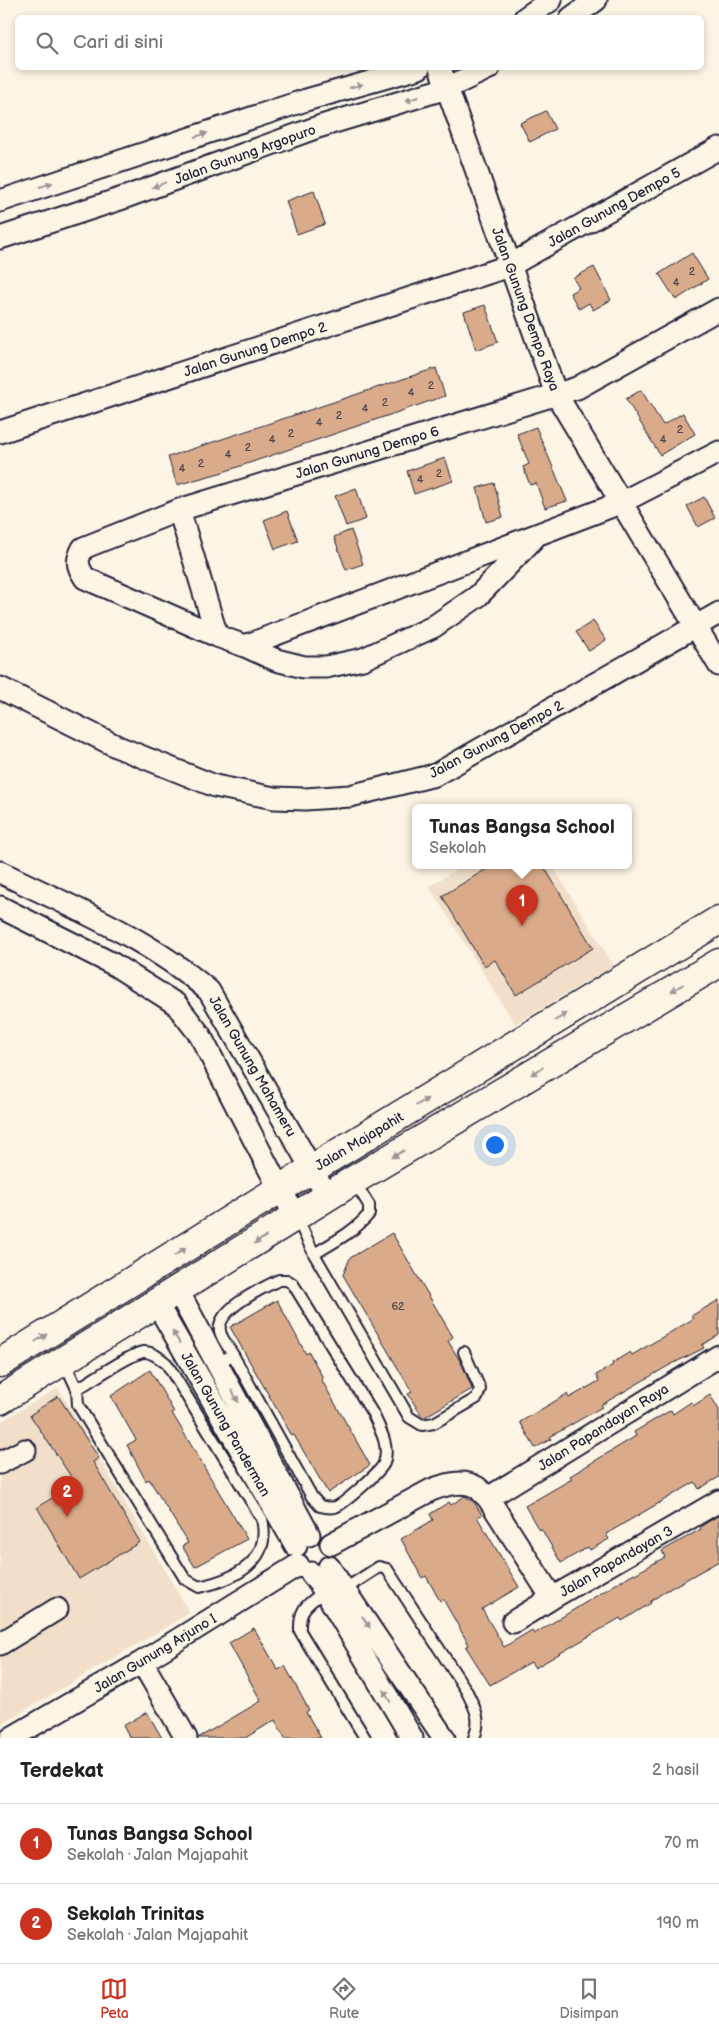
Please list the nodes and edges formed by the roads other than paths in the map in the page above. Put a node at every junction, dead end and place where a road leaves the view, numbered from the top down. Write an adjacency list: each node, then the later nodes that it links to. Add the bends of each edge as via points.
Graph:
1 (551, 0): 3 (street)
2 (596, 0): 4 (street)
3 (529, 15)
4 (575, 15)
5 (412, 70): 10 (street, one-way to 5, via 306,100)
6 (441, 70): 8 (street, Jalan Gunung Dempo Raya)
7 (485, 70): 8 (street, Jalan Gunung Argopuro)
8 (447, 88): 11 (street, Jalan Gunung Argopuro, one-way to 11, via 318,127 123,198); 12 (street, Jalan Gunung Dempo Raya)
9 (719, 148): 12 (street, Jalan Gunung Dempo 5)
10 (0, 201)
11 (0, 238)
12 (509, 266): 14 (street, Jalan Gunung Dempo Raya); 15 (street, Jalan Gunung Dempo 2)
13 (719, 309): 14 (street, Jalan Gunung Dempo 6, via 602,376)
14 (556, 394): 17 (street, Jalan Gunung Dempo Raya); 18 (street, Jalan Gunung Dempo 6)
15 (0, 432)
16 (719, 452): 17 (street, Jalan Gunung Dempo 6)
17 (620, 503): 19 (street, Jalan Gunung Dempo 6); 21 (street, Jalan Gunung Dempo Raya)
18 (179, 510): 22 (street); 22 (street, Jalan Gunung Dempo 6, via 88,545 78,556 77,567 84,578)
19 (537, 534): 23 (street, Jalan Gunung Dempo 6); 23 (street, Jalan Gunung Dempo 6, via 478,596 433,627 363,659 326,667 304,667 276,660)
20 (719, 613): 21 (street, Jalan Gunung Dempo 2)
21 (697, 627): 24 (street, Jalan Gunung Dempo Raya); 25 (street, Jalan Gunung Dempo 2, via 435,775 350,796 274,798 214,786 118,747)
22 (217, 636): 23 (street, Jalan Gunung Dempo 6)
23 (245, 646)
24 (719, 665)
25 (0, 688)
26 (0, 872): 30 (street, Jalan Gunung Mahameru, via 135,938 184,970 209,991)
27 (0, 907): 32 (street, via 112,964 176,1004 200,1035)
28 (719, 920): 30 (street, Jalan Majapahit, one-way to 28)
29 (719, 963): 31 (street, one-way to 31)
30 (312, 1169): 32 (street, Jalan Majapahit); 33 (street, Jalan Gunung Mahameru)
31 (354, 1180): 33 (street); 35 (lane, via 368,1205 369,1214 339,1240)
32 (280, 1190): 34 (street); 41 (street, Jalan Majapahit, one-way to 32)
33 (328, 1197): 34 (street)
34 (297, 1217): 35 (lane); 36 (street, one-way to 36)
35 (314, 1254): 37 (lane, via 409,1417 422,1425 434,1423 477,1398 480,1389)
36 (167, 1296): 39 (street, Jalan Gunung Panderman); 40 (street); 48 (street, Jalan Gunung Panderman, one-way to 36)
37 (464, 1352)
38 (719, 1356): 46 (street, Jalan Papandayan Raya)
39 (225, 1359): 39 (lane, via 320,1506 335,1507 351,1497 384,1464 383,1437 373,1414 293,1284 287,1280 279,1280 228,1310 220,1320); 48 (street, Jalan Gunung Panderman, one-way to 48)
40 (63, 1360): 42 (lane); 43 (street)
41 (0, 1363)
42 (77, 1389): 42 (lane, via 78,1405 185,1579 199,1587 239,1574 250,1564 262,1549 266,1533 262,1519 167,1364 156,1355 144,1352)
43 (0, 1400)
44 (25, 1450): 45 (street)
45 (0, 1464)
46 (488, 1498): 48 (street, via 476,1487 447,1484 331,1544 333,1560); 50 (street)
47 (719, 1501): 50 (street, Jalan Papandayan 3)
48 (309, 1557): 49 (street, Jalan Gunung Panderman); 54 (street, Jalan Gunung Arjuno I)
49 (335, 1590): 57 (lane, via 305,1606 299,1618 300,1631); 58 (street, Jalan Gunung Panderman, one-way to 49); 59 (street, Jalan Gunung Panderman, one-way to 59); 60 (lane, via 379,1567 387,1570 466,1690 476,1710 479,1727)
50 (552, 1598): 52 (street, Jalan Papandayan 3)
51 (57, 1608): 53 (street)
52 (513, 1622)
53 (0, 1644)
54 (142, 1662): 55 (street, Jalan Gunung Arjuno I); 56 (street)
55 (16, 1737)
56 (186, 1738)
57 (365, 1738)
58 (412, 1738)
59 (444, 1738)
60 (474, 1738)

